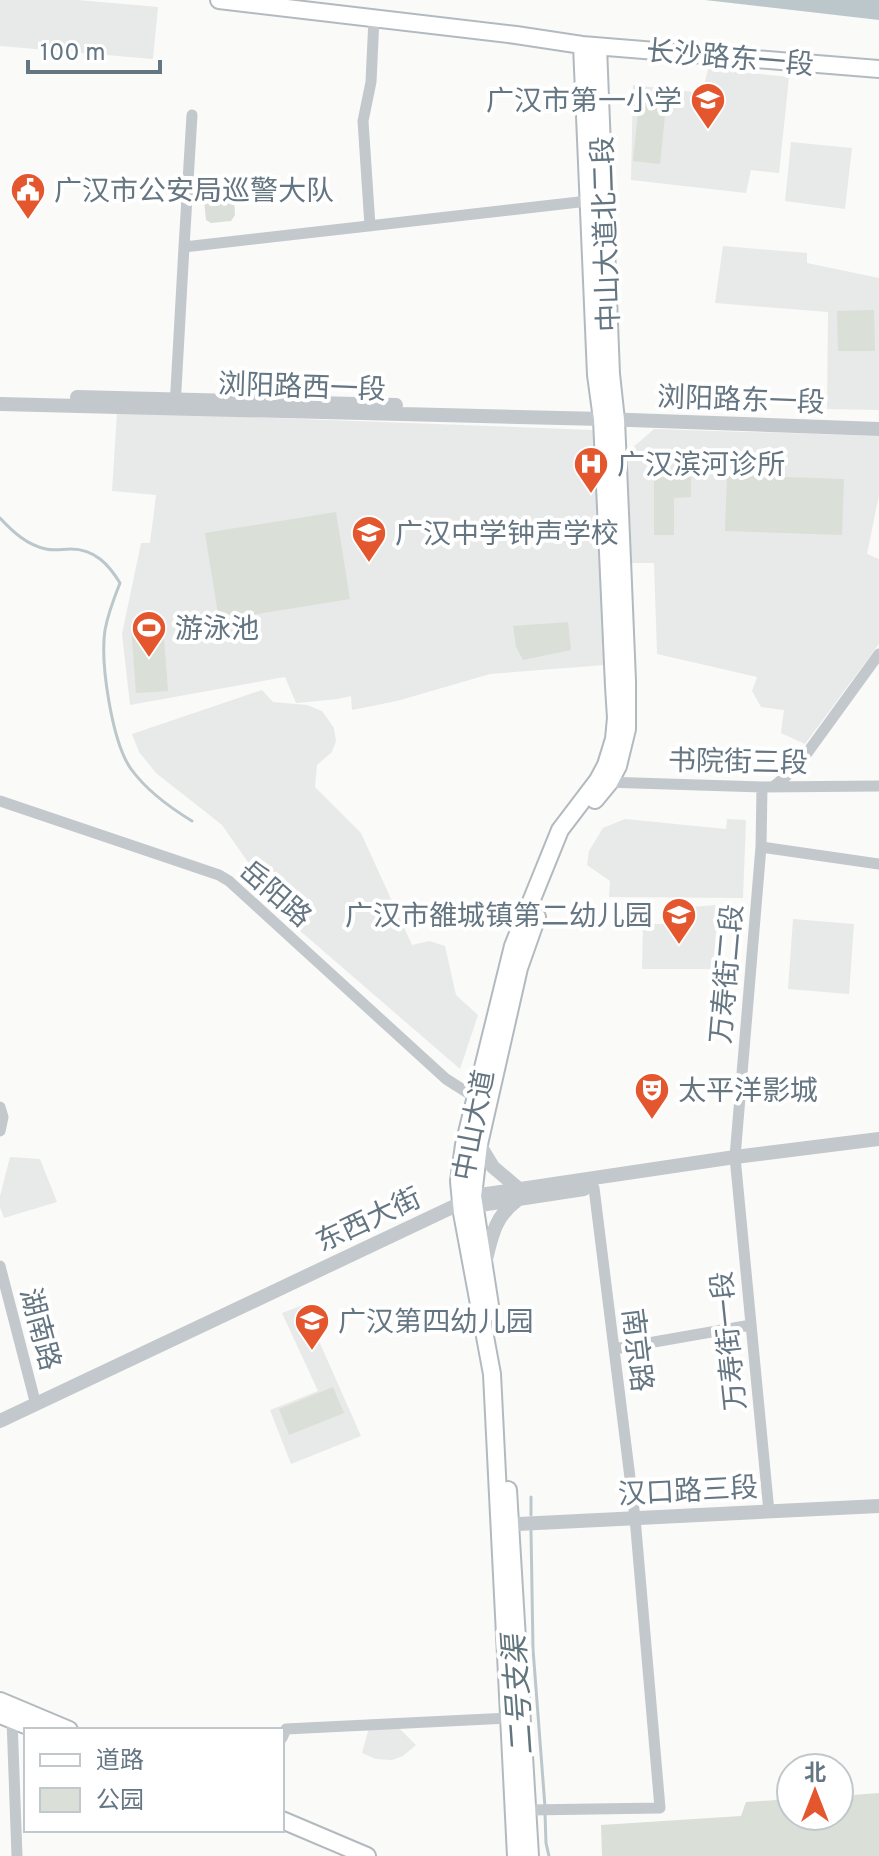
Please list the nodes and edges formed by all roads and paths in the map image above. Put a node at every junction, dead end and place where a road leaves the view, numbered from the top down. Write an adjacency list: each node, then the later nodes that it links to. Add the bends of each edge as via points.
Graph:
1 (219, 0): 2 (main road, 长沙路东一段)
2 (374, 18): 3 (main road, 长沙路东一段); 7 (street, via 363,121)
3 (590, 46): 4 (main road, 长沙路东一段); 6 (main road, 中山大道北二段); 12 (main road, 中山大道北二段, via 611,374)
4 (879, 69)
5 (192, 115): 8 (street)
6 (588, 201): 7 (street); 12 (main road, 中山大道北二段, via 596,375)
7 (370, 226): 8 (street)
8 (184, 247): 11 (street)
9 (0, 395): 11 (street)
10 (0, 404): 11 (street, 浏阳路西一段)
11 (176, 404): 12 (street, 浏阳路西一段)
12 (606, 417): 13 (street, 浏阳路东一段); 15 (main road, 中山大道, via 616,718)
13 (879, 429)
14 (879, 654): 17 (street, via 797,767)
15 (603, 782): 17 (street, 书院街三段); 21 (main road, 中山大道, via 560,830 513,946); 25 (main road, 中山大道, via 568,837 519,968)
16 (879, 786): 17 (street, 书院街三段)
17 (768, 787): 19 (street, 万寿街二段)
18 (0, 801): 21 (street, 岳阳路, via 229,881 446,1079)
19 (761, 847): 20 (street); 27 (street, 万寿街二段)
20 (879, 864)
21 (476, 1098): 30 (main road, 中山大道, via 459,1181)
22 (0, 1107): 23 (street)
23 (0, 1131)
24 (879, 1139): 27 (street, 东西大街)
25 (479, 1144): 29 (street); 30 (main road, 中山大道)
26 (879, 1148): 27 (street, 东西大街)
27 (735, 1162): 28 (street, 东西大街); 29 (street, 东西大街); 33 (street, 万寿街一段)
28 (594, 1188): 29 (street, 东西大街); 34 (street, 南京路)
29 (518, 1194): 30 (street, 东西大街); 32 (street, via 497,1222)
30 (467, 1205): 32 (main road, 中山大道); 35 (street, 东西大街); 37 (street, 东西大街); 41 (main road, 中山大道, via 492,1374)
31 (0, 1266): 35 (street, 湖南路)
32 (484, 1267): 41 (main road, 中山大道, via 501,1371)
33 (751, 1325): 34 (street); 39 (street, 万寿街一段)
34 (614, 1349): 40 (street, 南京路)
35 (36, 1405): 36 (street, 东西大街)
36 (0, 1421)
37 (0, 1431)
38 (879, 1506): 39 (street, 汉口路三段)
39 (769, 1512): 40 (street, 汉口路三段)
40 (635, 1518): 41 (street, 汉口路三段); 48 (street, 南京路, via 660,1808)
41 (504, 1525): 44 (main road, 中山大道); 48 (main road, 中山大道)
42 (0, 1701): 46 (main road)
43 (6, 1717): 45 (main road); 52 (street)
44 (509, 1718): 47 (street, via 286,1729); 53 (main road, 中山大道)
45 (33, 1728)
46 (64, 1728)
47 (284, 1734)
48 (539, 1810): 54 (main road, 中山大道)
49 (284, 1821): 51 (main road)
50 (284, 1831): 51 (main road)
51 (358, 1855)
52 (17, 1856)
53 (516, 1856)
54 (530, 1856)

